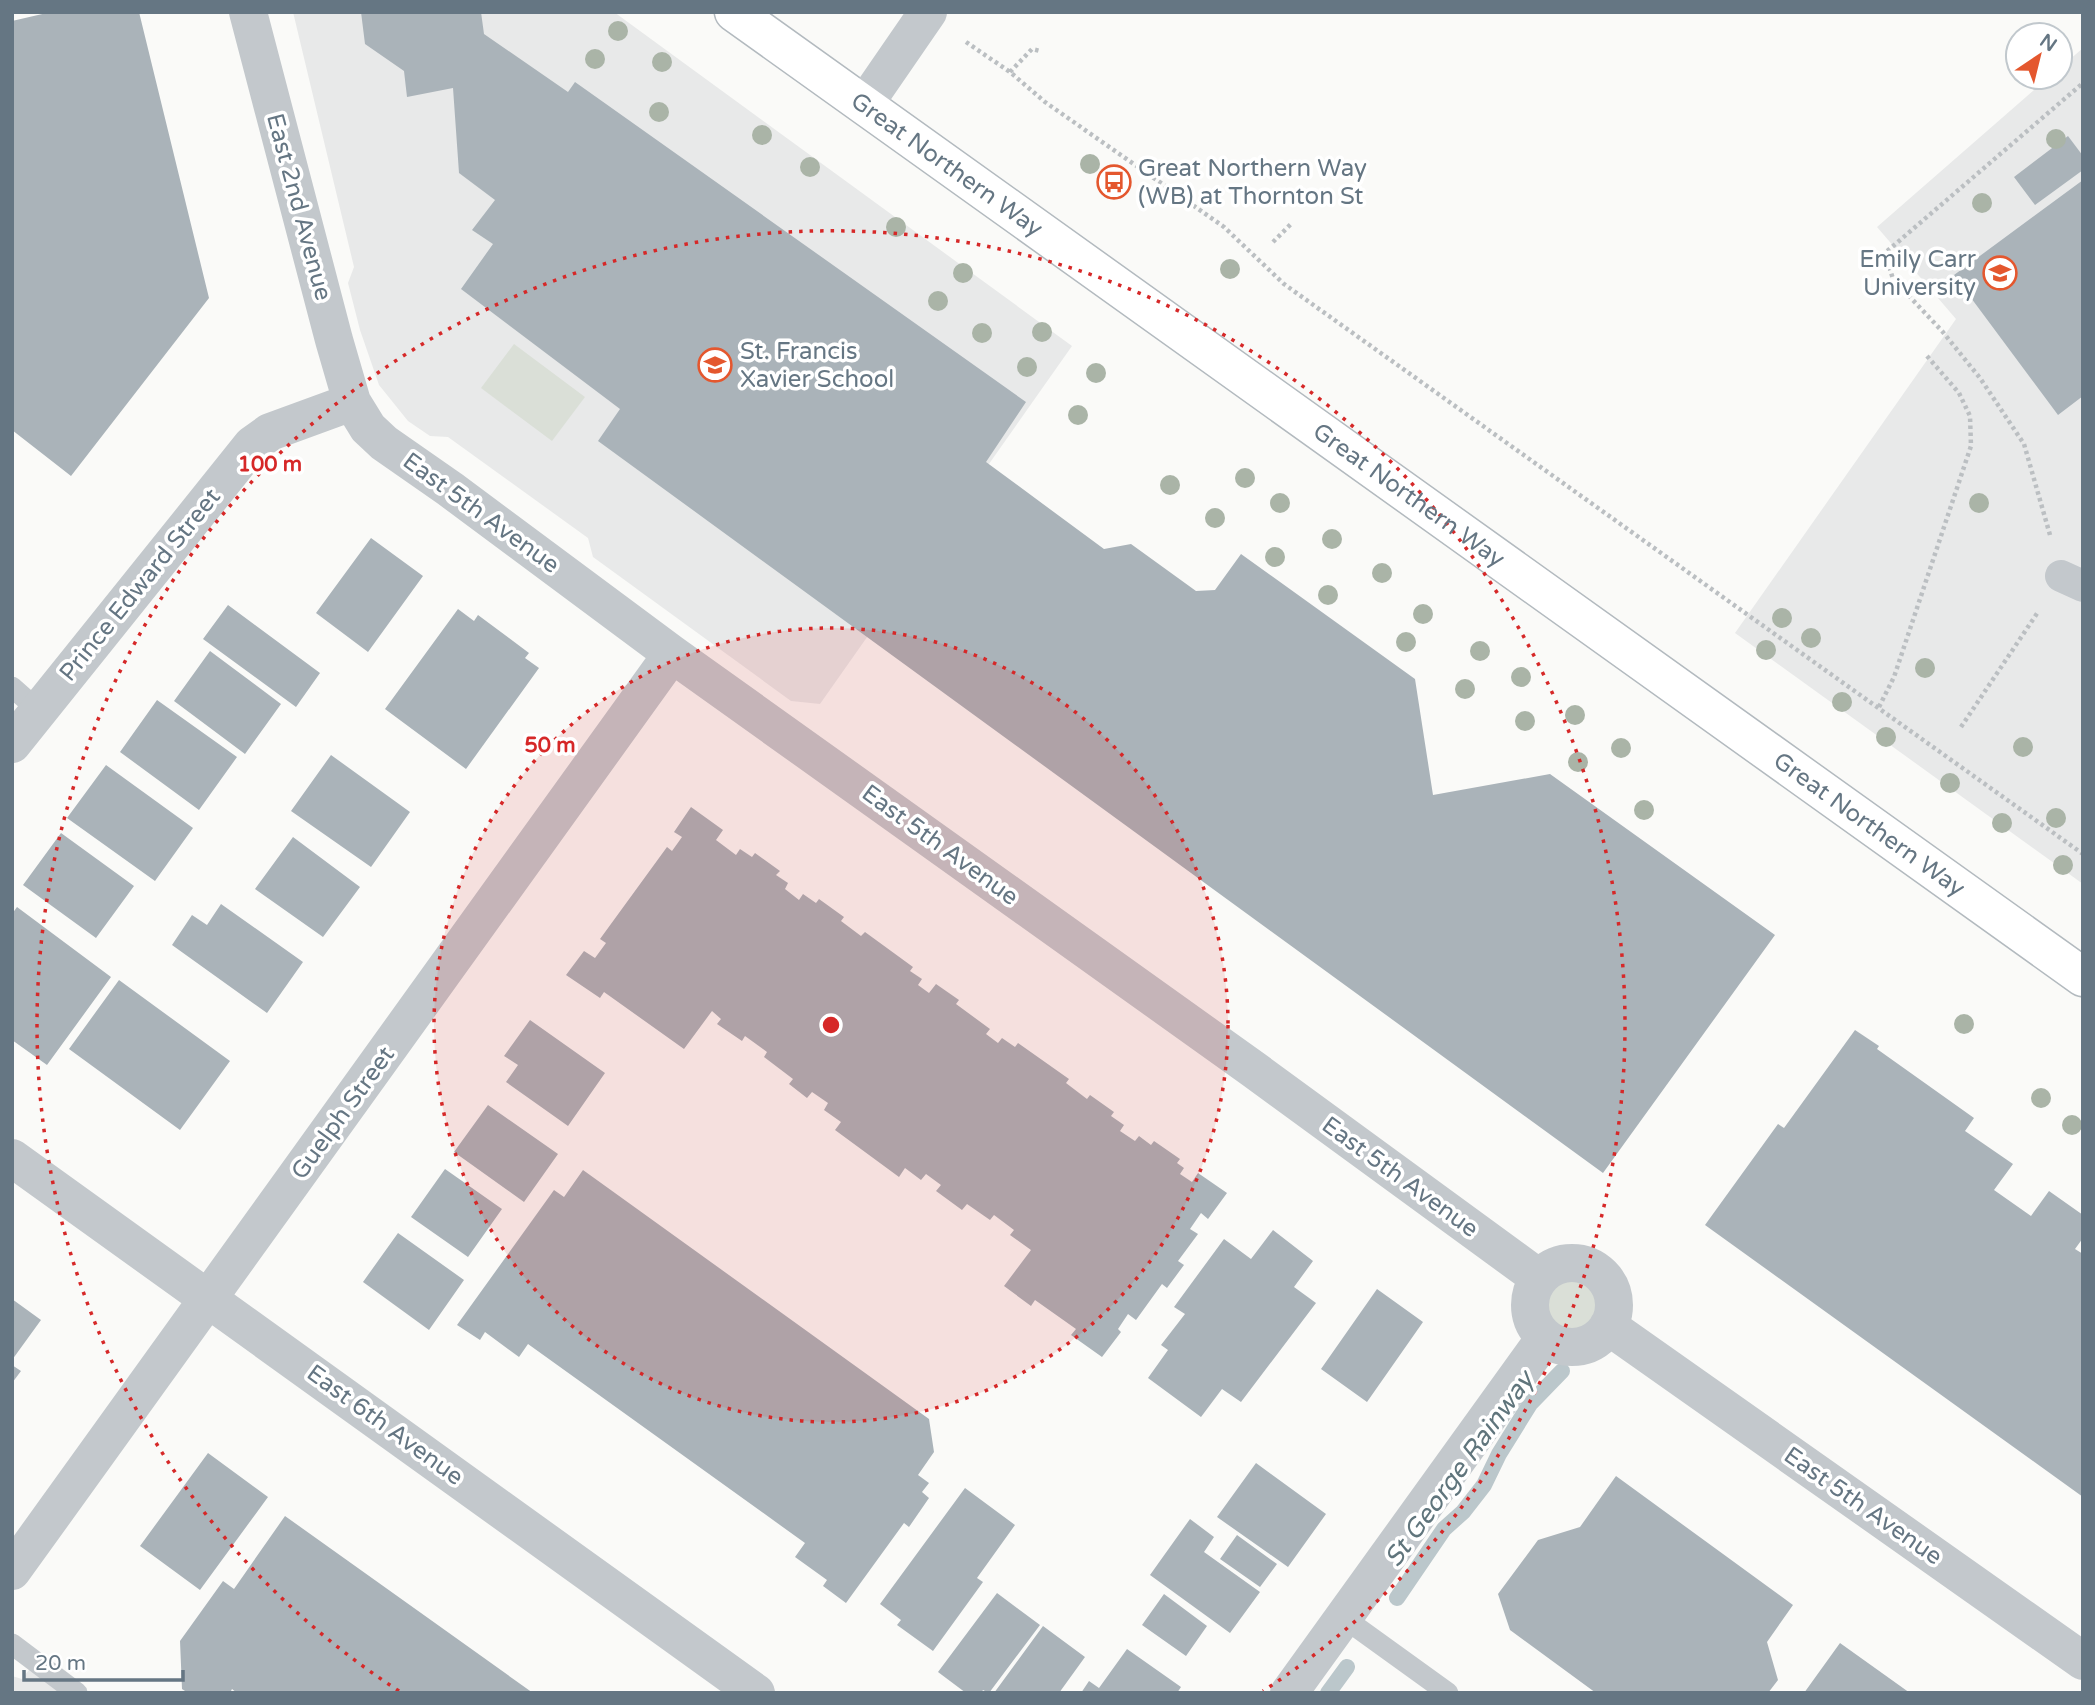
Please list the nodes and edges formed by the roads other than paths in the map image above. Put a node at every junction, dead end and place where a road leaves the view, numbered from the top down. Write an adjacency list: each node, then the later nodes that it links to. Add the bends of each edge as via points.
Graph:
1 (248, 12): 5 (street, East 2nd Avenue)
2 (734, 12): 4 (main road, Great Northern Way)
3 (928, 12): 4 (street)
4 (864, 105): 9 (main road, Great Northern Way)
5 (352, 402): 6 (street, East 5th Avenue, via 384,443); 7 (street, Prince Edward Street, via 270,432 252,445)
6 (672, 654): 11 (street, East 5th Avenue); 12 (street, Guelph Street)
7 (26, 699): 8 (street, Prince Edward Street)
8 (12, 744)
9 (2083, 977)
10 (12, 1158): 12 (street, East 6th Avenue)
11 (1539, 1278): 13 (street, via 1563,1264 1590,1267 1609,1286 1613,1313); 14 (street, via 1530,1303 1531,1316)
12 (209, 1298): 15 (street, Guelph Street); 20 (street, East 6th Avenue)
13 (1608, 1326): 14 (street, via 1599,1337 1572,1347); 18 (street, East 5th Avenue)
14 (1545, 1338): 16 (street)
15 (12, 1571)
16 (1344, 1618): 21 (street); 22 (lane)
17 (12, 1644): 19 (lane)
18 (2083, 1661)
19 (77, 1693)
20 (756, 1693)
21 (1289, 1693)
22 (1448, 1693)

